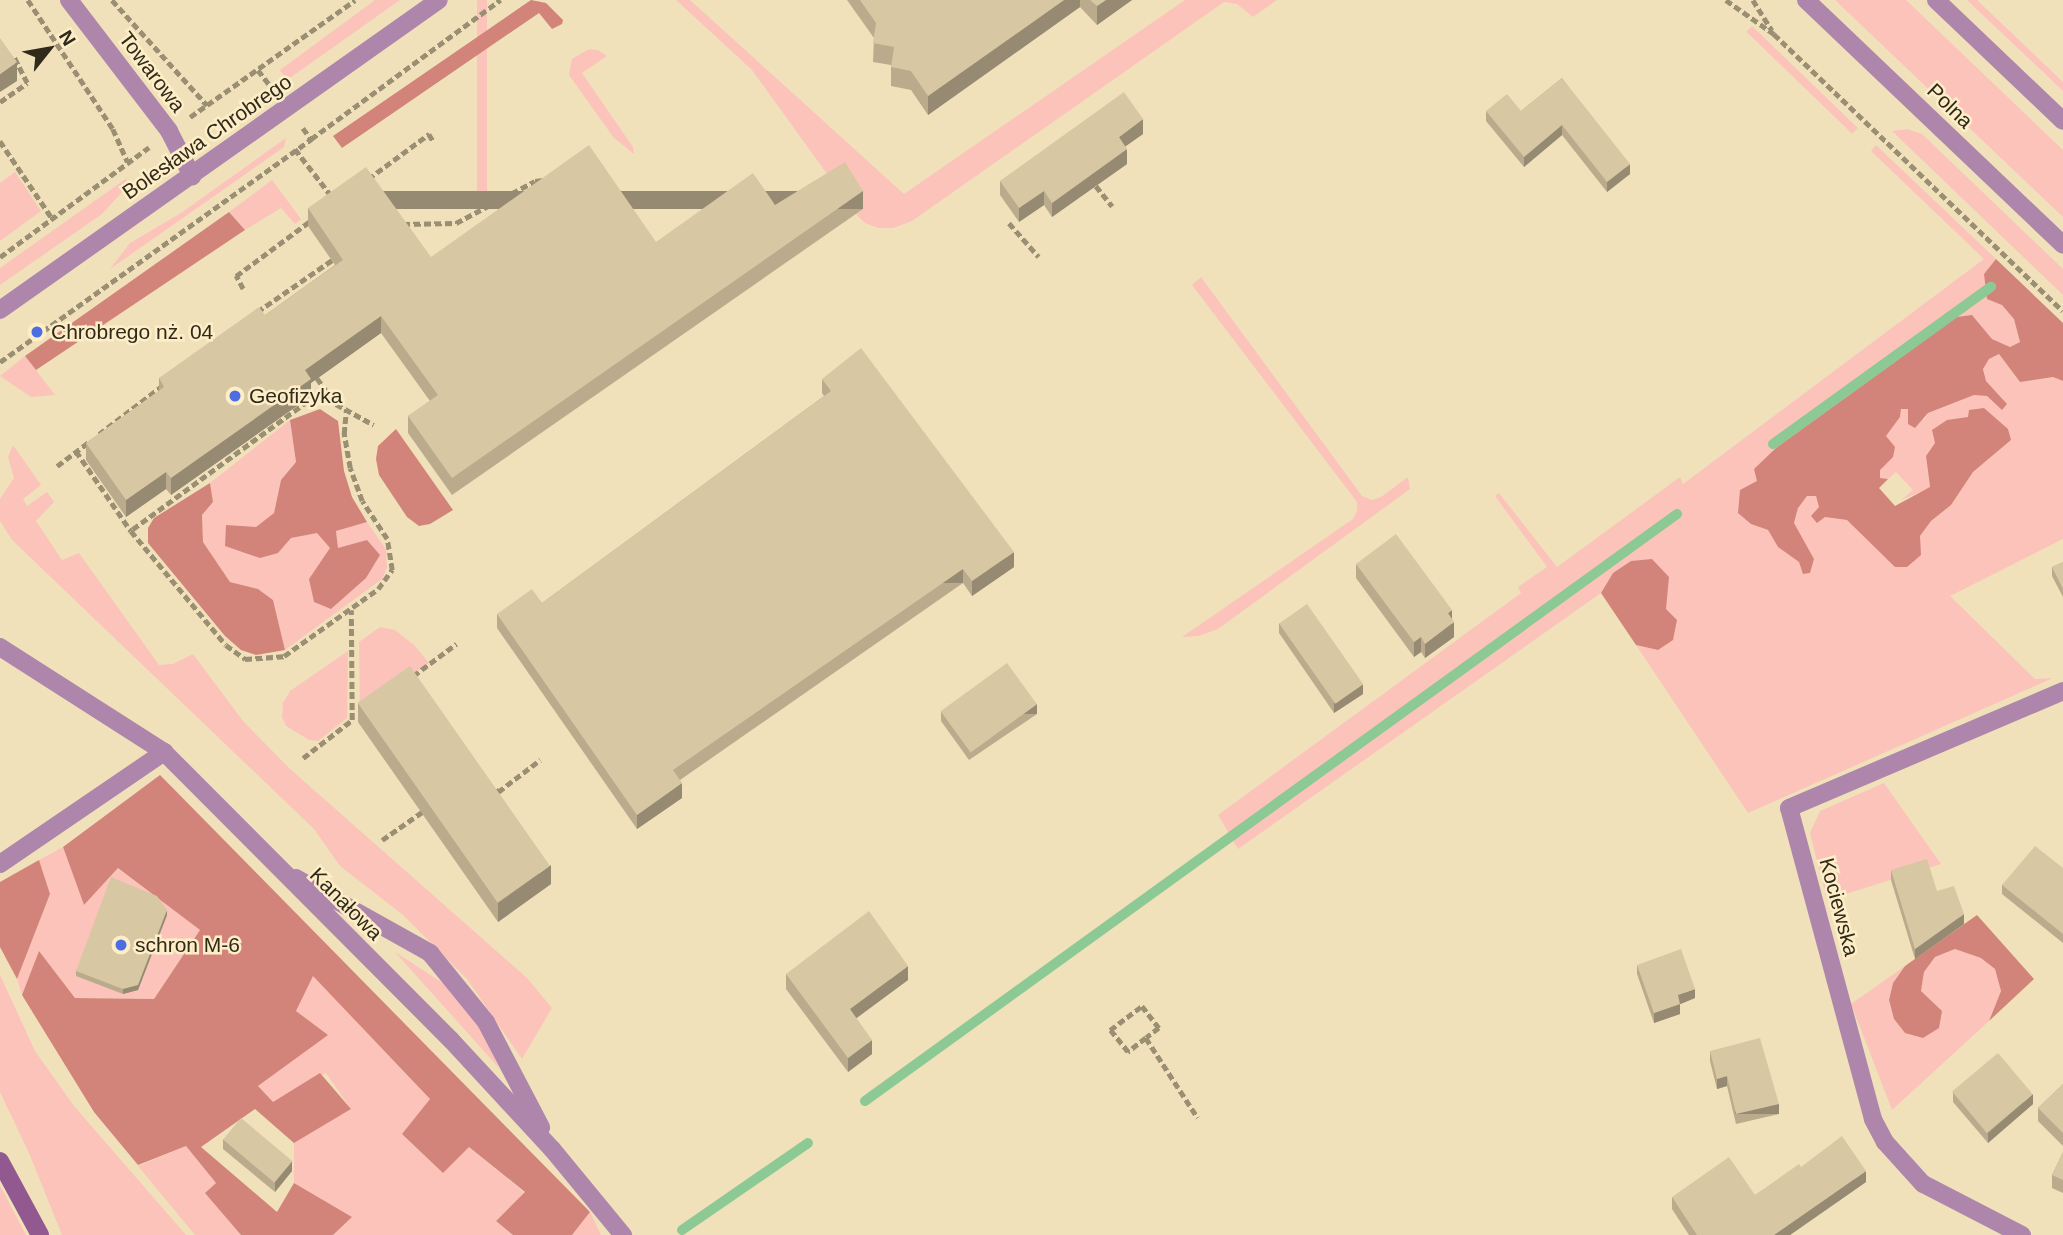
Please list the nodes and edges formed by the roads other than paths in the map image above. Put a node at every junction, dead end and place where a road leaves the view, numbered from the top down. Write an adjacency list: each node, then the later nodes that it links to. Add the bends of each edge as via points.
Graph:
1 (69, 0): 6 (street, Towarowa, via 169,131)
2 (439, 0): 6 (street, Bolesława Chrobrego)
3 (1806, 0): 7 (street, Polna)
4 (1936, 0): 5 (street)
5 (2063, 121)
6 (192, 176): 8 (street, Bolesława Chrobrego)
7 (2063, 245)
8 (0, 310)
9 (0, 647): 11 (street, Kanałowa)
10 (2063, 691): 18 (street, Kociewska, via 1789,808 1873,1119 1885,1142 1923,1184)
11 (164, 752): 12 (street); 13 (street, Kanałowa)
12 (0, 863)
13 (281, 870): 14 (street, Kanałowa); 14 (street, via 430,953 486,1022)
14 (552, 1149): 17 (street, Kanałowa)
15 (0, 1161): 16 (main road)
16 (40, 1235)
17 (622, 1235)
18 (2022, 1235)

